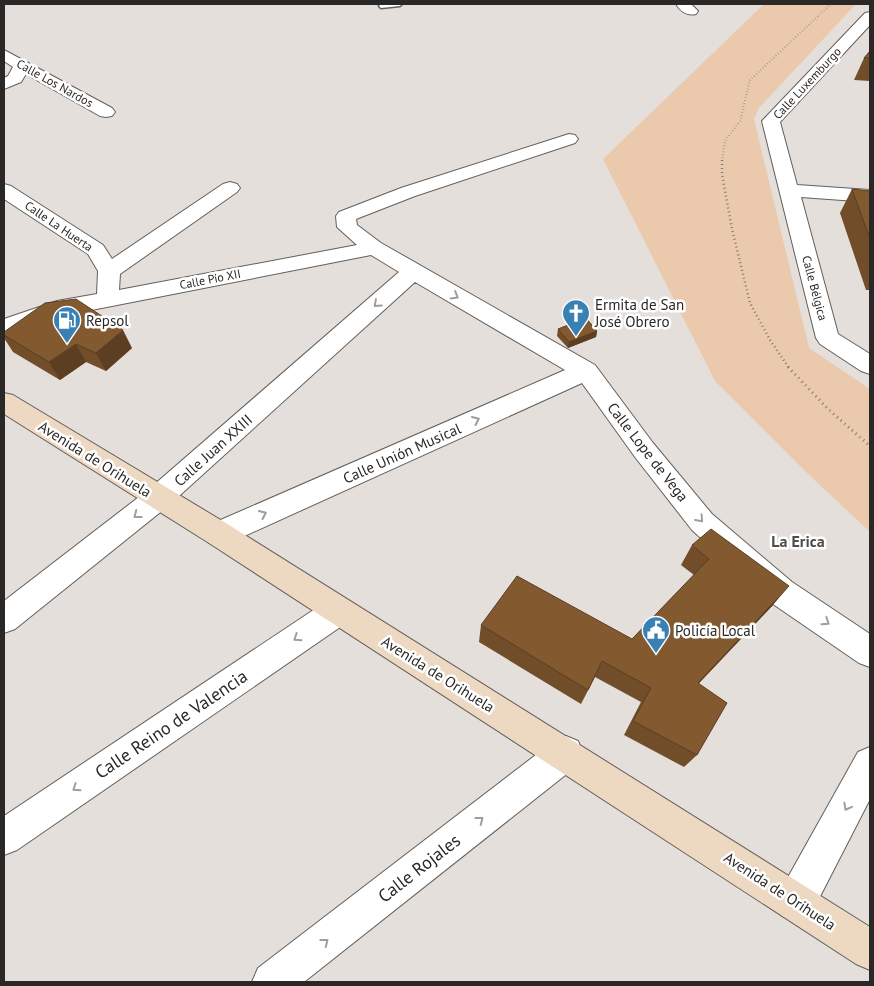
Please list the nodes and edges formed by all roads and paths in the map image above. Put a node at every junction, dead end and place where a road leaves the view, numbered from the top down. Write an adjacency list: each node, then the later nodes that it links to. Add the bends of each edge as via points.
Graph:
1 (870, 16): 9 (street, Calle Luxemburgo, via 771,121)
2 (4, 55): 3 (street, Calle Los Nardos)
3 (22, 65): 4 (street, via 15,79); 5 (street, Calle Los Nardos)
4 (4, 84)
5 (106, 112)
6 (570, 138): 11 (street, via 346,216 347,227)
7 (230, 188): 12 (street)
8 (4, 190): 12 (street, Calle La Huerta, via 96,250)
9 (789, 190): 10 (street); 16 (street, Calle Bélgica, via 828,338)
10 (870, 196)
11 (374, 248): 13 (street); 14 (street, Calle Pío XII)
12 (109, 271): 14 (street)
13 (414, 272): 17 (street, Calle Lope de Vega, one-way to 17); 19 (street, Calle Juan XXIII, one-way to 19)
14 (108, 299): 15 (street, Calle Pío XII, via 57,308)
15 (4, 327)
16 (870, 365)
17 (586, 371): 20 (street, Calle Unión Musical, one-way to 17); 23 (street, Calle Lope de Vega, one-way to 23, via 702,522 781,592)
18 (4, 402): 19 (main road, Avenida de Orihuela)
19 (158, 498): 20 (main road, Avenida de Orihuela); 22 (street, Calle Juan XXIII, one-way to 22)
20 (219, 534): 21 (main road, Avenida de Orihuela)
21 (338, 611): 24 (main road, Avenida de Orihuela); 26 (street, Calle Reino de Valencia, one-way to 26)
22 (4, 619)
23 (870, 652)
24 (566, 754): 27 (main road, Avenida de Orihuela); 29 (street, Calle Rojales, one-way to 24)
25 (870, 764): 27 (street, one-way to 27)
26 (4, 837)
27 (796, 902): 28 (main road, Avenida de Orihuela)
28 (870, 950)
29 (292, 977)

